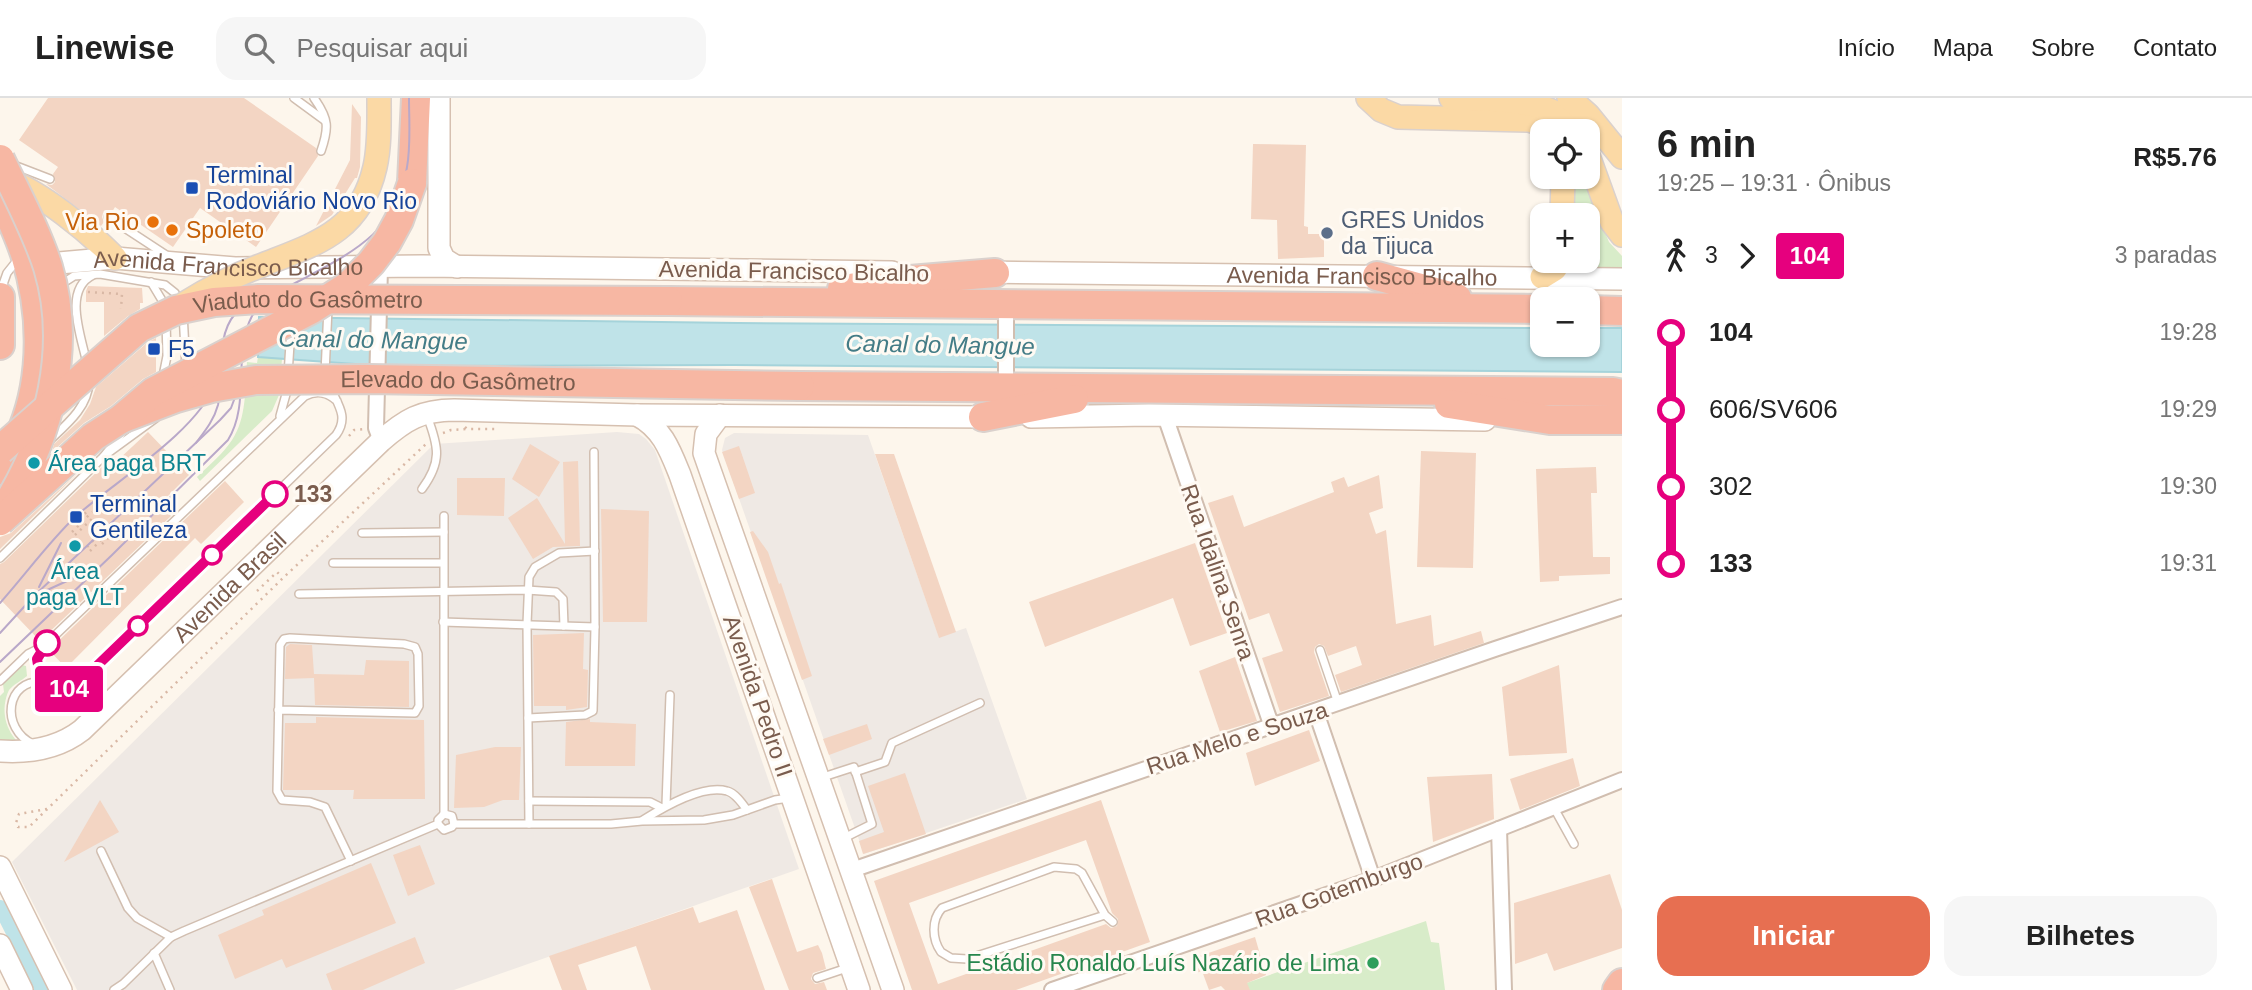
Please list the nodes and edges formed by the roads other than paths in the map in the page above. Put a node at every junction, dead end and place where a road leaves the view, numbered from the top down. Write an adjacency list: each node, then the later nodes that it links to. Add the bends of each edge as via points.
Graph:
1 (294, 98): 9 (lane)
2 (314, 98): 12 (lane)
3 (379, 98): 40 (main road, bridge, via 375,169 364,198 348,220 320,242 230,278)
4 (416, 98): 54 (highway, Elevado do Gasômetro, bridge, via 409,194 387,242 363,272 312,309 153,392)
5 (439, 98): 26 (main road, via 439,248 444,259)
6 (1368, 98): 11 (main road, via 1398,117)
7 (1451, 98): 10 (main road, via 1540,103)
8 (1569, 98): 14 (main road)
9 (304, 101): 12 (lane)
10 (1568, 119)
11 (1530, 120)
12 (327, 125): 13 (lane)
13 (321, 151)
14 (1622, 157)
15 (0, 160): 17 (lane); 67 (highway, bridge, via 48,266 57,330 54,381 41,433)
16 (0, 177): 24 (main road, via 23,185 94,237)
17 (50, 179)
18 (1600, 189): 21 (main road)
19 (3, 200): 22 (highway)
20 (108, 217): 23 (lane)
21 (1622, 235)
22 (25, 254): 24 (main road, Avenida Francisco Bicalho, via 40,260); 37 (lane, via 7,273); 65 (highway, via 36,309 36,379 28,420)
23 (181, 264): 24 (main road, Avenida Francisco Bicalho); 25 (main road, Avenida Francisco Bicalho, via 329,274)
24 (108, 266): 32 (lane); 59 (lane, via 83,281 77,293 89,377 85,401); 59 (lane, via 74,276 54,292 58,384)
25 (380, 267): 26 (main road, Avenida Francisco Bicalho); 58 (street)
26 (457, 267): 27 (main road, Avenida Francisco Bicalho)
27 (995, 273): 29 (main road, Avenida Francisco Bicalho); 36 (highway, via 898,281)
28 (1548, 273): 30 (main road)
29 (1377, 276): 30 (main road, Avenida Francisco Bicalho); 38 (highway)
30 (1542, 277): 31 (main road, Avenida Francisco Bicalho)
31 (1622, 279)
32 (151, 282): 63 (lane, via 163,302 164,372 148,401); 63 (lane, via 170,288 181,304 186,369 182,389 160,415)
33 (293, 290): 57 (lane, via 286,399)
34 (328, 292): 49 (lane, via 325,365)
35 (668, 301): 36 (highway, Avenida Francisco Bicalho); 40 (highway, Viaduto do Gasômetro, bridge, via 259,299)
36 (772, 302): 43 (highway, Avenida Francisco Bicalho)
37 (1, 303): 44 (highway)
38 (1493, 309): 39 (highway, Avenida Francisco Bicalho); 43 (highway, Avenida Francisco Bicalho)
39 (1530, 309)
40 (176, 310): 60 (highway, Viaduto do Gasômetro, bridge, via 139,328 116,346)
41 (1600, 310): 42 (highway)
42 (1622, 311)
43 (1006, 314): 48 (street)
44 (0, 345)
45 (1145, 387): 46 (highway); 48 (highway); 48 (highway)
46 (1353, 389): 47 (highway); 55 (highway)
47 (1619, 393)
48 (1007, 396): 52 (main road); 53 (main road); 53 (lane); 54 (highway, Elevado do Gasômetro, bridge, via 916,388 256,380 188,394)
49 (337, 401): 57 (lane, via 325,393 311,393); 87 (lane, via 343,418 336,435 148,617 75,687 56,689)
50 (426, 413): 51 (main road, Avenida Brasil); 58 (main road, Avenida Brasil); 66 (lane, via 437,461)
51 (638, 415): 52 (main road); 64 (main road, Avenida Pedro II, via 659,431)
52 (720, 415): 62 (main road, via 706,434)
53 (1157, 416): 55 (main road); 94 (street, Rua Idalina Senra)
54 (121, 419): 69 (highway, Elevado do Gasômetro, bridge, via 93,437)
55 (1550, 420): 56 (highway)
56 (1622, 420)
57 (278, 421): 84 (lane)
58 (378, 434): 95 (main road, Avenida Brasil, via 82,730)
59 (50, 439): 65 (lane)
60 (0, 450)
61 (594, 452): 72 (lane)
62 (704, 453): 64 (main road, via 687,442 677,448); 98 (main road, Avenida Pedro II)
63 (104, 456): 73 (lane)
64 (674, 461): 100 (main road, Avenida Pedro II)
65 (5, 474)
66 (422, 489)
67 (0, 514)
68 (444, 516): 71 (lane)
69 (0, 521)
70 (362, 533): 71 (lane)
71 (444, 533): 75 (lane)
72 (595, 551): 76 (lane, via 568,551 548,558 531,572); 83 (lane)
73 (0, 558)
74 (333, 563): 75 (lane)
75 (443, 564): 77 (lane)
76 (527, 590): 77 (lane); 81 (lane); 82 (lane, via 561,595)
77 (443, 591): 78 (lane); 80 (lane)
78 (299, 594)
79 (1622, 607): 90 (street, Rua Melo e Souza)
80 (443, 622): 81 (lane); 105 (lane)
81 (527, 624): 82 (lane); 93 (lane)
82 (564, 626): 83 (lane)
83 (595, 627): 93 (lane, via 593,711)
84 (42, 648): 86 (lane, via 28,653); 87 (lane, via 37,665)
85 (1320, 650): 90 (lane)
86 (0, 681)
87 (44, 682): 95 (lane, via 31,682 20,689 11,713 19,735)
88 (670, 695): 102 (lane)
89 (980, 703): 97 (lane, via 892,743 884,762)
90 (1339, 704): 92 (street, Rua Melo e Souza)
91 (278, 710): 91 (lane, via 415,713 419,706 415,647 284,639 279,649); 114 (lane, via 278,795 282,800 324,807)
92 (1317, 712): 94 (street, Rua Melo e Souza); 117 (street)
93 (528, 719): 101 (lane)
94 (1272, 727): 115 (street, Rua Melo e Souza)
95 (44, 747): 96 (main road, Avenida Brasil)
96 (0, 751)
97 (855, 772): 98 (lane, via 852,766); 111 (lane, via 873,824)
98 (820, 778): 111 (main road, Avenida Pedro II)
99 (1622, 780): 103 (street, Rua Gotemburgo)
100 (793, 797): 104 (lane); 118 (main road, Avenida Pedro II)
101 (529, 801): 102 (lane); 109 (lane)
102 (664, 806): 104 (lane, via 726,790); 106 (lane)
103 (1553, 808): 110 (street, Rua Gotemburgo); 112 (lane)
104 (747, 810): 106 (lane, via 719,819)
105 (444, 814): 107 (lane); 108 (lane, via 452,816)
106 (642, 821): 109 (lane)
107 (438, 824): 108 (lane, via 449,830); 114 (lane)
108 (454, 824): 109 (lane)
109 (529, 824)
110 (1499, 829): 117 (street, Rua Gotemburgo); 135 (street)
111 (841, 840): 115 (main road, Avenida Pedro II)
112 (1574, 844)
113 (101, 850): 121 (lane, via 128,908)
114 (351, 861): 121 (lane)
115 (852, 870): 118 (main road); 133 (main road, Avenida Pedro II)
116 (2, 872): 129 (main road)
117 (1373, 879): 134 (street, Rua Gotemburgo, via 1126,959)
118 (822, 881): 124 (main road, Avenida Pedro II)
119 (1105, 915): 119 (lane, via 1082,873 1054,867 942,908 934,932 941,952 967,959); 120 (lane)
120 (1113, 922)
121 (171, 937): 123 (lane)
122 (0, 945): 128 (main road)
123 (153, 953): 130 (lane); 131 (lane)
124 (851, 966): 126 (lane); 132 (main road, Avenida Pedro II)
125 (1622, 974): 136 (street)
126 (817, 978)
127 (1622, 983): 137 (highway)
128 (22, 990)
129 (61, 990)
130 (114, 990)
131 (170, 990)
132 (859, 990)
133 (893, 990)
134 (1052, 990)
135 (1504, 990)
136 (1612, 990)
137 (1617, 990)

